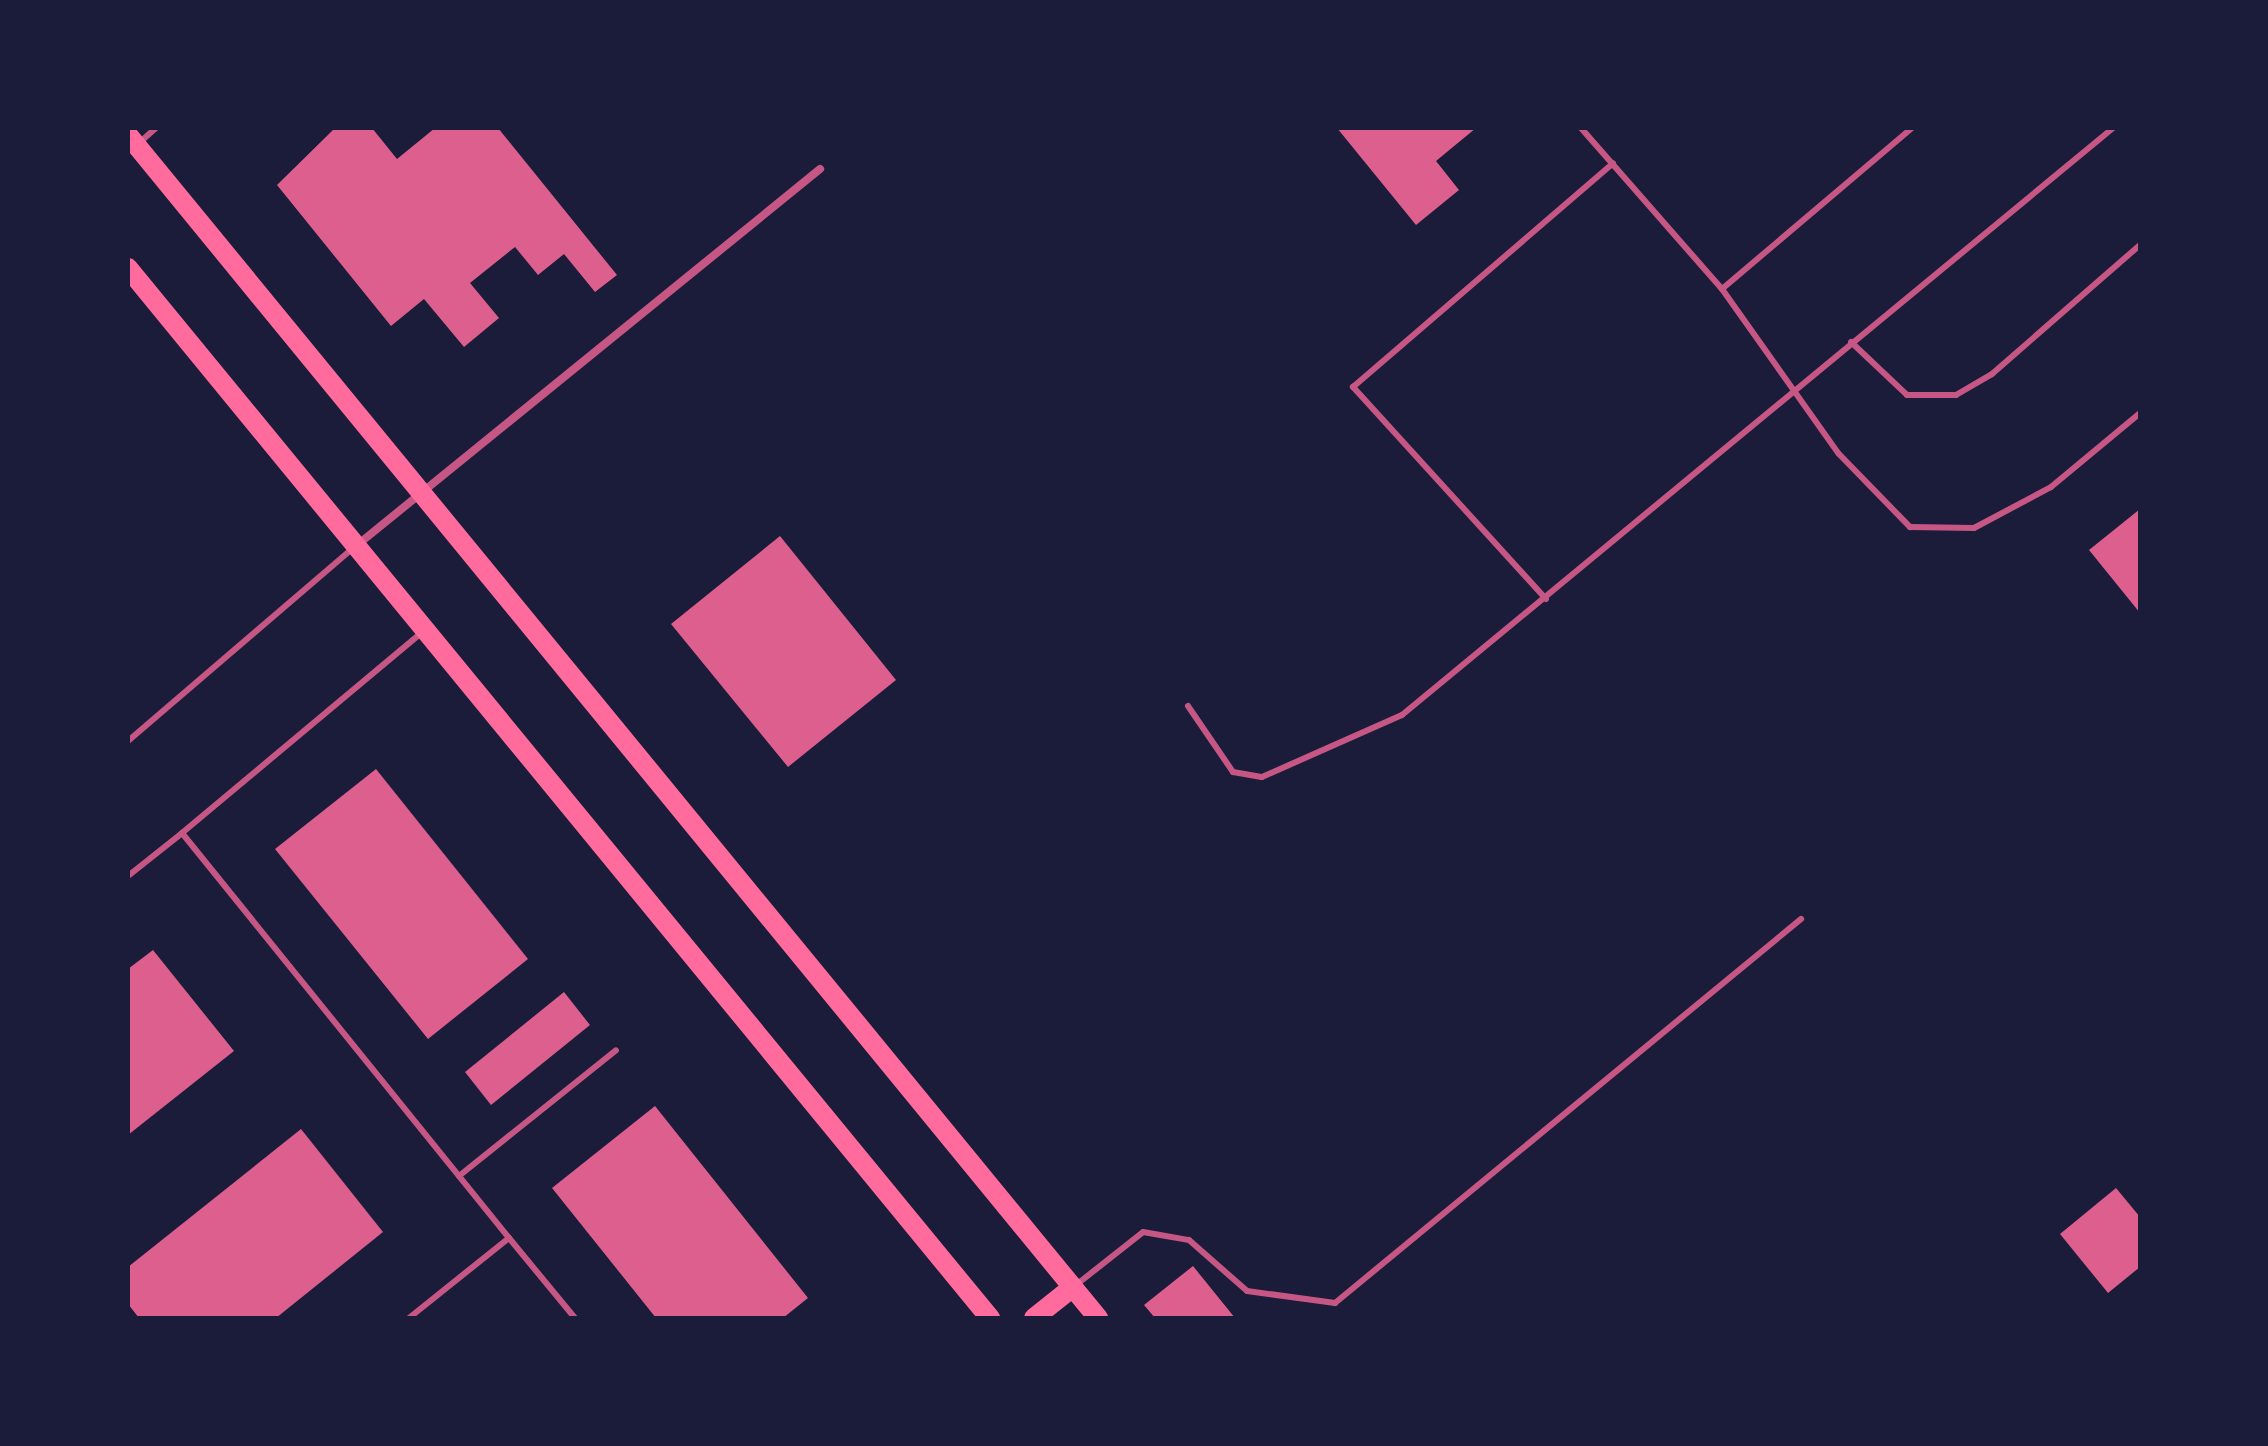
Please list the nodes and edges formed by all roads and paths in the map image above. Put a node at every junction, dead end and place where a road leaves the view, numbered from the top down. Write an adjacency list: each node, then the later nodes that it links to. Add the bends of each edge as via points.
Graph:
1 (156, 128): 5 (lane)
2 (1581, 128): 6 (lane)
3 (1912, 128): 10 (lane)
4 (2113, 128): 11 (lane)
5 (131, 144): 14 (main road)
6 (1613, 163): 10 (lane); 16 (lane, via 1353,387)
7 (820, 169): 14 (street)
8 (2140, 245): 11 (lane, via 1992,374 1956,395 1907,395)
9 (128, 268): 15 (main road)
10 (1722, 289): 12 (lane)
11 (1851, 342): 12 (lane)
12 (1797, 386): 13 (lane, via 1839,454 1910,527 1974,528 2051,487); 16 (lane)
13 (2140, 413)
14 (422, 492): 15 (street); 26 (main road)
15 (355, 546): 17 (main road); 19 (lane)
16 (1546, 599): 18 (lane, via 1402,715 1262,777 1233,772)
17 (424, 630): 20 (lane); 29 (main road)
18 (1188, 706)
19 (128, 741)
20 (182, 833): 21 (lane); 24 (lane)
21 (128, 876)
22 (1801, 919): 26 (lane, via 1335,1303 1247,1291 1189,1240 1143,1232)
23 (616, 1050): 24 (lane)
24 (459, 1176): 25 (lane)
25 (509, 1238): 27 (lane); 28 (lane)
26 (1073, 1287): 30 (main road); 31 (main road)
27 (409, 1318)
28 (575, 1318)
29 (990, 1318)
30 (1034, 1318)
31 (1098, 1318)

